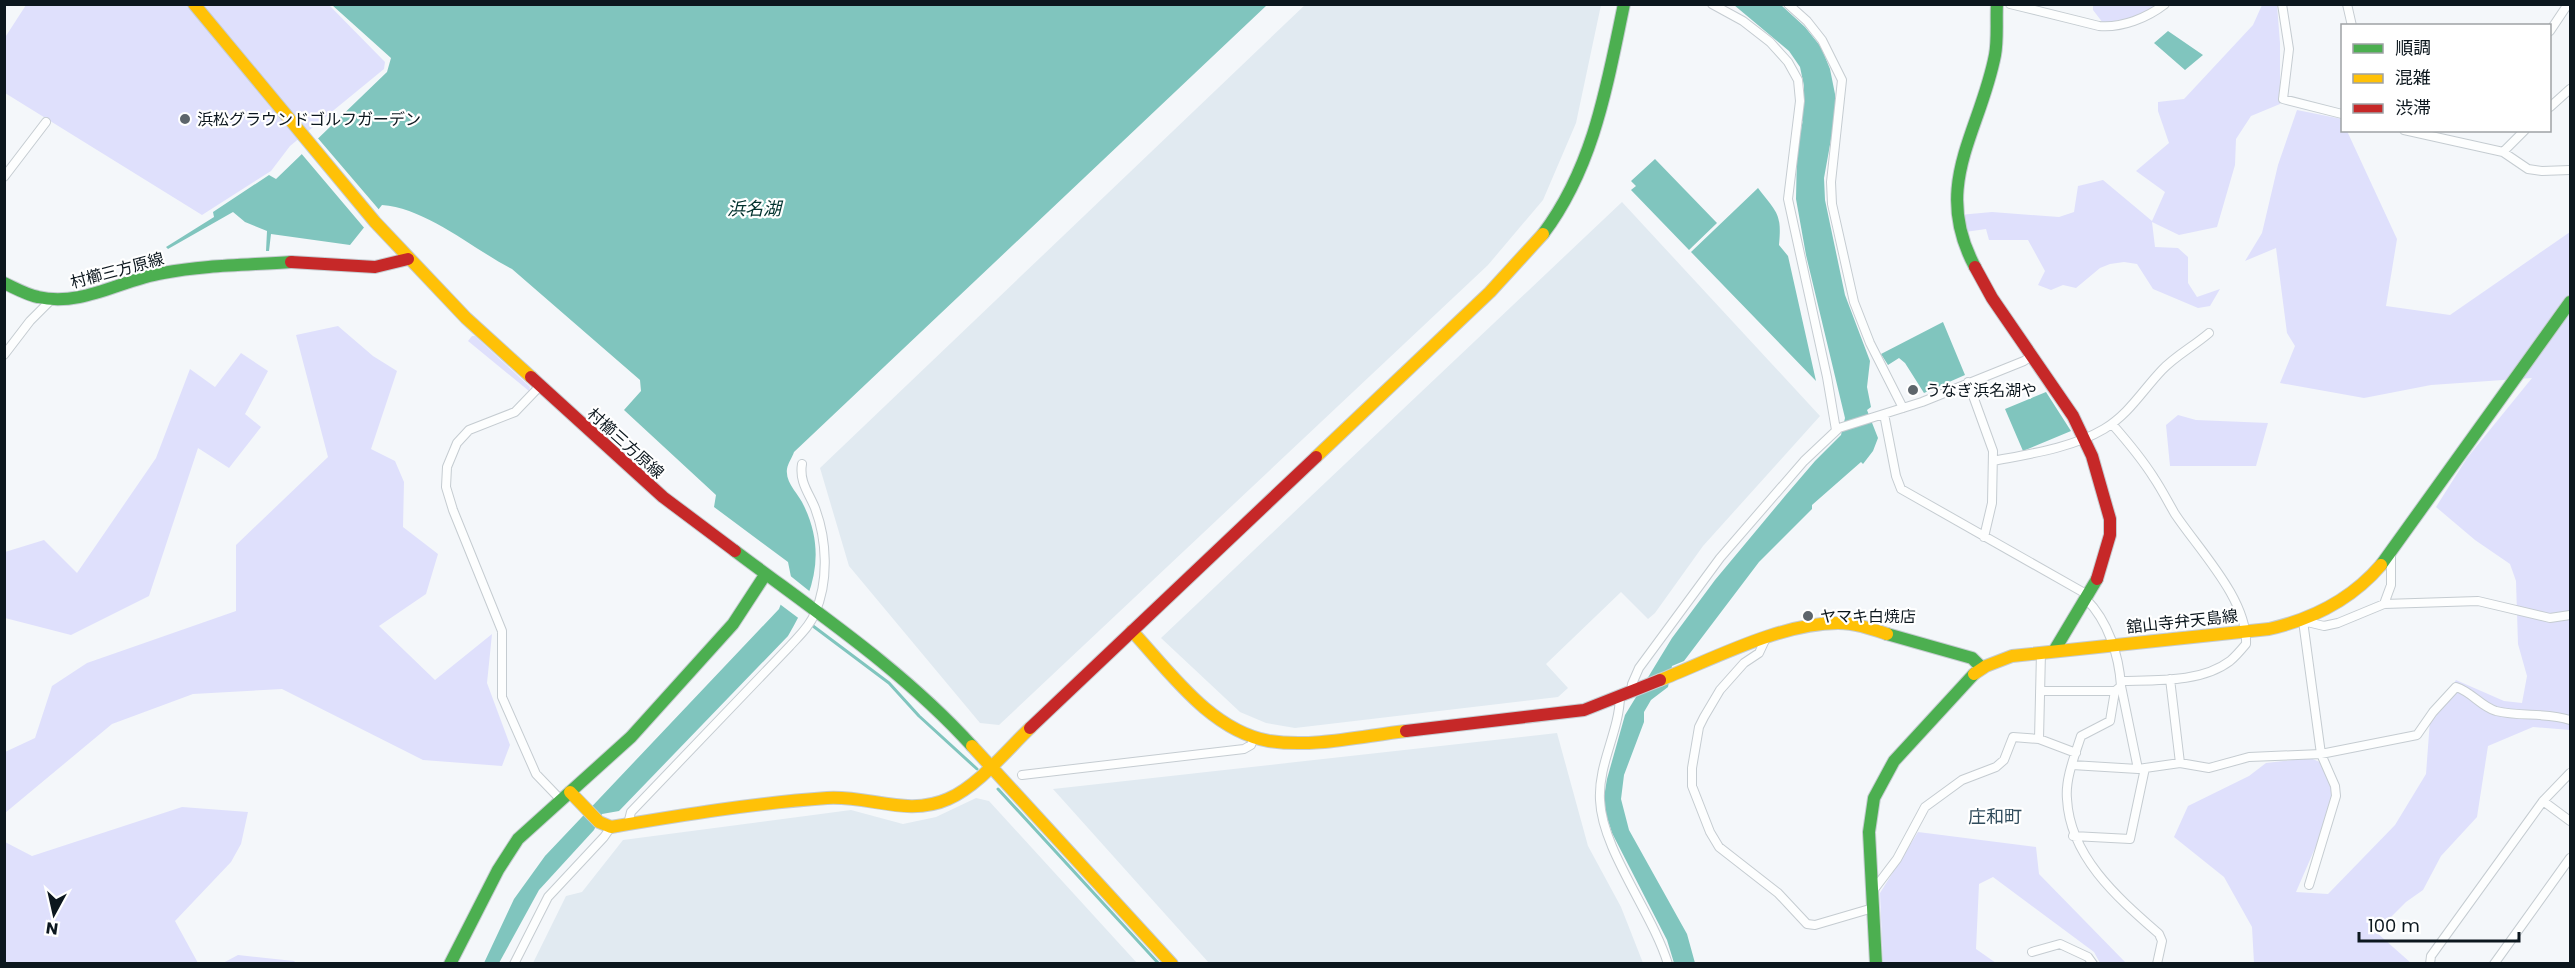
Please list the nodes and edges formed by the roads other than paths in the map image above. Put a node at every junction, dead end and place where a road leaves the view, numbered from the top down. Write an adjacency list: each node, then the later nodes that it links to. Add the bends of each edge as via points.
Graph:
1 (194, 4): 24 (street)
2 (1624, 4): 48 (street, via 1590,148 1570,193 1544,233 1490,292)
3 (1712, 4): 36 (street, via 1770,42 1798,80 1800,101 1788,199)
4 (1788, 4): 33 (street, via 1818,33 1842,80 1832,204 1854,302)
5 (1997, 4): 30 (street, via 1995,54 1959,169 1956,215 1973,262 1999,310)
6 (2010, 4): 7 (street, via 2113,27)
7 (2165, 4)
8 (2282, 4): 15 (street, via 2289,49 2283,99)
9 (2347, 4): 11 (street)
10 (2568, 4): 12 (street)
11 (2352, 24)
12 (2551, 30)
13 (2571, 89): 14 (street)
14 (2551, 106)
15 (2341, 114)
16 (46, 122): 23 (street)
17 (2417, 132): 20 (street)
18 (2440, 132): 20 (street)
19 (2523, 132): 21 (street)
20 (2435, 138): 21 (street)
21 (2503, 152): 22 (street, via 2528,169)
22 (2571, 170)
23 (4, 177)
24 (408, 260): 26 (street, 村櫛三方原線, via 375,267 302,261 165,272 82,298); 32 (street, 村櫛三方原線)
25 (4, 283): 26 (street, 村櫛三方原線)
26 (52, 300): 29 (street)
27 (2571, 302): 41 (street, 舘山寺弁天島線)
28 (2209, 333): 35 (street, via 2163,369 2139,400)
29 (4, 355)
30 (2031, 356): 31 (street); 37 (street)
31 (1968, 382): 33 (street); 38 (street, via 1991,442)
32 (540, 386): 42 (street, 村櫛三方原線, via 663,497); 69 (street, via 515,412 469,430 457,443 447,467 446,487 502,631 502,697 536,774)
33 (1903, 408): 34 (street)
34 (1881, 415): 36 (street); 40 (street, via 1901,489)
35 (2112, 424): 37 (street); 49 (street, via 2149,471 2216,571)
36 (1838, 429): 57 (street, via 1804,461 1720,558 1639,668)
37 (2085, 438): 38 (street); 43 (street, via 2111,527 2101,566)
38 (1993, 461): 40 (street, via 1992,503)
39 (802, 465): 45 (street, via 801,477 818,518 824,549 823,581)
40 (1984, 537): 43 (street)
41 (2391, 553): 44 (street, via 2391,585); 47 (street, 舘山寺弁天島線, via 2354,593)
42 (765, 575): 45 (street, 村櫛三方原線); 69 (street, via 725,633 626,742)
43 (2087, 597): 51 (street); 52 (street)
44 (2384, 603): 46 (street, via 2478,601 2550,618); 47 (street, via 2338,623 2324,626)
45 (813, 610): 65 (street, 村櫛三方原線, via 908,683); 73 (street, via 808,626 631,812)
46 (2571, 615)
47 (2303, 621): 49 (street, 舘山寺弁天島線); 62 (street)
48 (1132, 631): 59 (street, via 1218,718); 65 (street)
49 (2247, 631): 51 (street, 舘山寺弁天島線); 54 (street, via 2246,644 2228,662 2201,674)
50 (1766, 638): 53 (street, via 1804,626 1841,623 1972,658); 57 (street); 78 (street, via 1762,649 1720,690 1701,722 1692,777 1697,803 1719,847 1778,893 1807,924)
51 (2113, 645): 52 (street, 舘山寺弁天島線); 55 (street)
52 (2048, 652): 53 (street, 舘山寺弁天島線, via 2003,658); 56 (street)
53 (1982, 668): 77 (street, 舘山寺弁天島線, via 1907,746 1881,782 1869,824)
54 (2170, 679): 55 (street); 63 (street)
55 (2119, 686): 56 (street); 61 (street, via 2110,721 2081,736); 66 (street)
56 (2040, 691): 60 (street)
57 (1630, 693): 59 (street, via 1574,712 1320,741 1282,743); 83 (street, via 1601,777 1601,812 1607,834)
58 (2571, 720): 62 (street, via 2497,711 2456,687 2417,735)
59 (1254, 737): 68 (street, via 1244,749)
60 (2039, 739): 61 (street); 77 (street, via 2013,736 2004,760 1996,767 1962,780 1925,807 1897,859)
61 (2076, 753): 64 (street)
62 (2321, 754): 63 (street, via 2249,757 2209,768); 76 (street, via 2336,796)
63 (2180, 763): 66 (street)
64 (2072, 765): 66 (street); 74 (street, via 2066,798)
65 (990, 766): 73 (street, via 959,793 924,806 899,807 852,798 828,798); 82 (street, 村櫛三方原線)
66 (2142, 768): 74 (street, via 2130,839)
67 (2571, 773): 70 (street)
68 (1022, 775)
69 (569, 797): 72 (street); 80 (street, via 531,826 507,854)
70 (2542, 801): 71 (street); 87 (street, via 2431,956)
71 (2571, 821)
72 (605, 824): 73 (street); 81 (street, via 604,837 548,897)
73 (627, 824)
74 (2073, 836): 86 (street, via 2095,870 2158,934 2162,941)
75 (2571, 858): 88 (street)
76 (2308, 885)
77 (1872, 892): 78 (street, 舘山寺弁天島線)
78 (1873, 908): 84 (street, 舘山寺弁天島線)
79 (2031, 952): 85 (street, via 2060,944)
80 (450, 963)
81 (514, 963)
82 (1172, 963)
83 (1668, 963)
84 (1876, 963)
85 (2093, 963)
86 (2157, 963)
87 (2430, 963)
88 (2494, 963)

